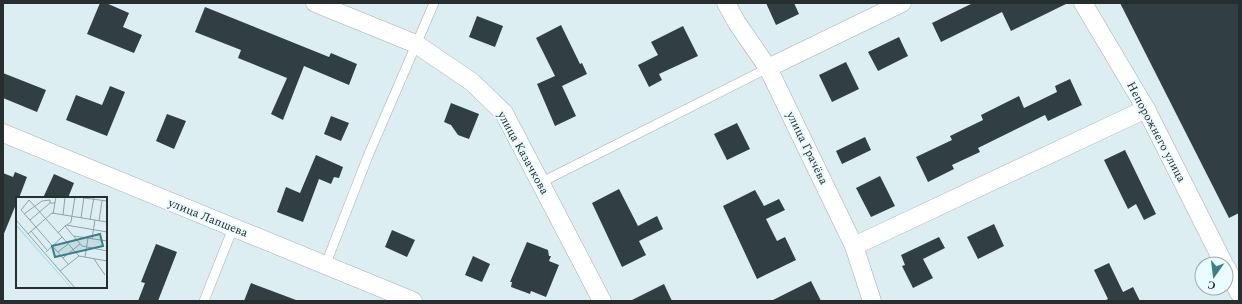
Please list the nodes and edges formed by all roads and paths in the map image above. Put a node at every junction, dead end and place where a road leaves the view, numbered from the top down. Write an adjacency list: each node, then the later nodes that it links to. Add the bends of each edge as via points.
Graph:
1 (315, 3): 6 (street, улица Казачкова)
2 (434, 3): 6 (lane)
3 (726, 3): 7 (street, улица Грачёва)
4 (902, 3): 7 (street)
5 (1083, 3): 8 (street, Непорожнего улица)
6 (416, 44): 10 (street, улица Казачкова, via 472,82 504,113); 14 (lane)
7 (768, 68): 10 (lane); 12 (street, улица Грачёва)
8 (1146, 109): 12 (street); 13 (street, Непорожнего улица)
9 (3, 133): 11 (street, улица Лапшева)
10 (540, 184): 19 (street, улица Казачкова)
11 (233, 228): 14 (street, улица Лапшева); 17 (lane)
12 (854, 246): 20 (street, улица Грачёва)
13 (1220, 256)
14 (325, 266): 18 (street, улица Лапшева)
15 (1234, 284): 16 (street)
16 (1239, 294): 21 (street)
17 (204, 301)
18 (413, 301)
19 (602, 301)
20 (872, 301)
21 (1229, 301)

